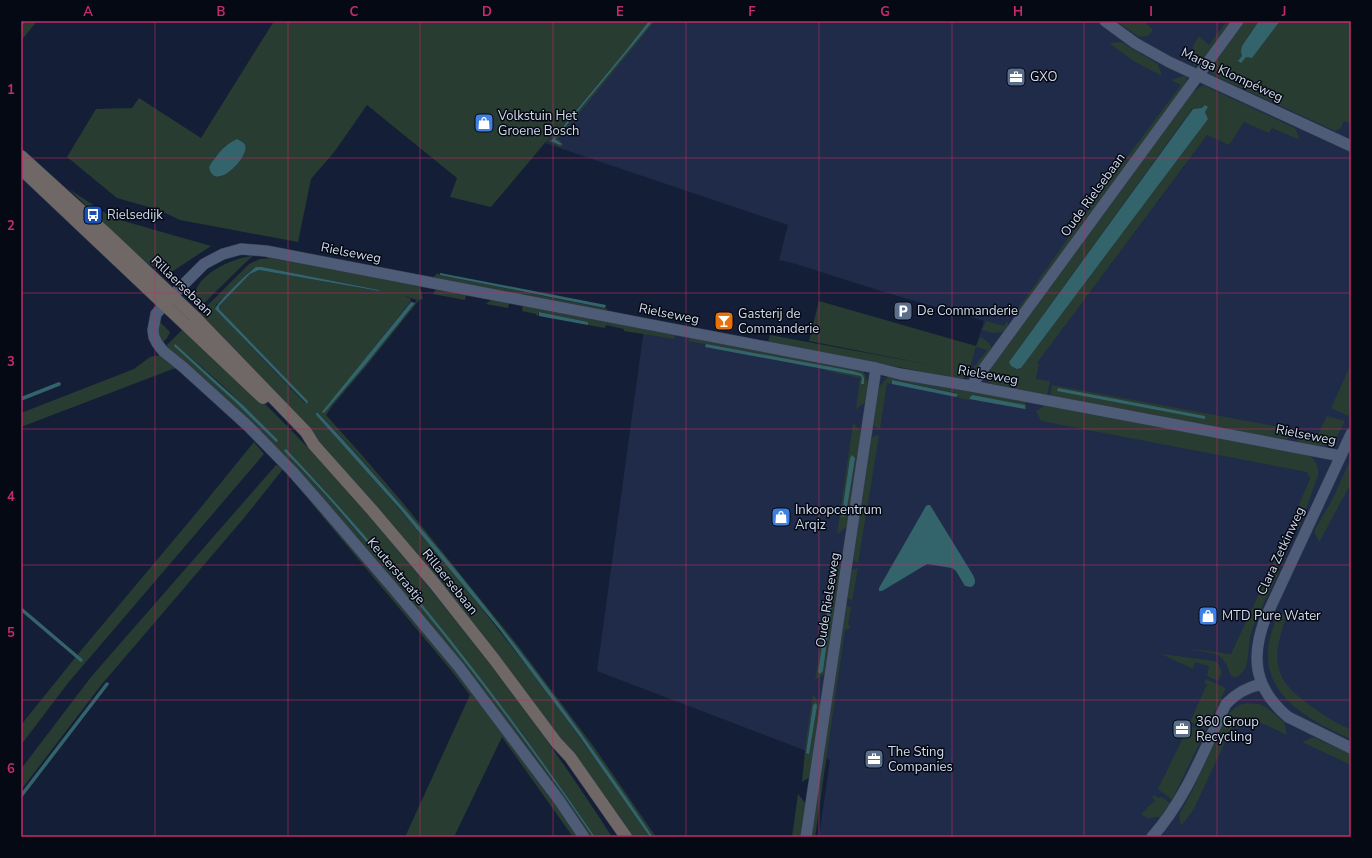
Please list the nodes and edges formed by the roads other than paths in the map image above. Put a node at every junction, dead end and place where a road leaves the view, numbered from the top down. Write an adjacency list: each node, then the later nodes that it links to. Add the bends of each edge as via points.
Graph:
1 (1105, 21): 3 (street, Marga Klompéweg, via 1135,43)
2 (1238, 21): 3 (street, Oude Rielsebaan)
3 (1198, 75): 4 (street, Marga Klompéweg); 9 (street, Oude Rielsebaan)
4 (1351, 146)
5 (21, 156): 7 (street, Rillaersebaan)
6 (21, 169): 7 (street, Rillaersebaan)
7 (168, 300): 8 (street, Rielseweg, via 204,264 223,254 252,250); 13 (street, Rillaersebaan, via 276,400 306,432 314,445 434,583); 15 (street, Keuterstraatje, via 156,314 153,330 160,347 248,426 319,502 459,667)
8 (876, 368): 9 (street, Rielseweg); 18 (street, Oude Rielseweg)
9 (971, 386): 11 (street, Rielseweg)
10 (1351, 434): 11 (street, Clara Zetkinweg)
11 (1341, 456): 12 (street, Clara Zetkinweg, via 1258,636 1256,656)
12 (1262, 684): 14 (street, via 1288,717); 19 (street, via 1244,689 1226,704 1180,800 1166,822)
13 (556, 742): 16 (street, Rillaersebaan); 17 (street, Rillaersebaan, via 570,757)
14 (1351, 748)
15 (584, 837)
16 (616, 837)
17 (626, 837)
18 (806, 837)
19 (1152, 837)

